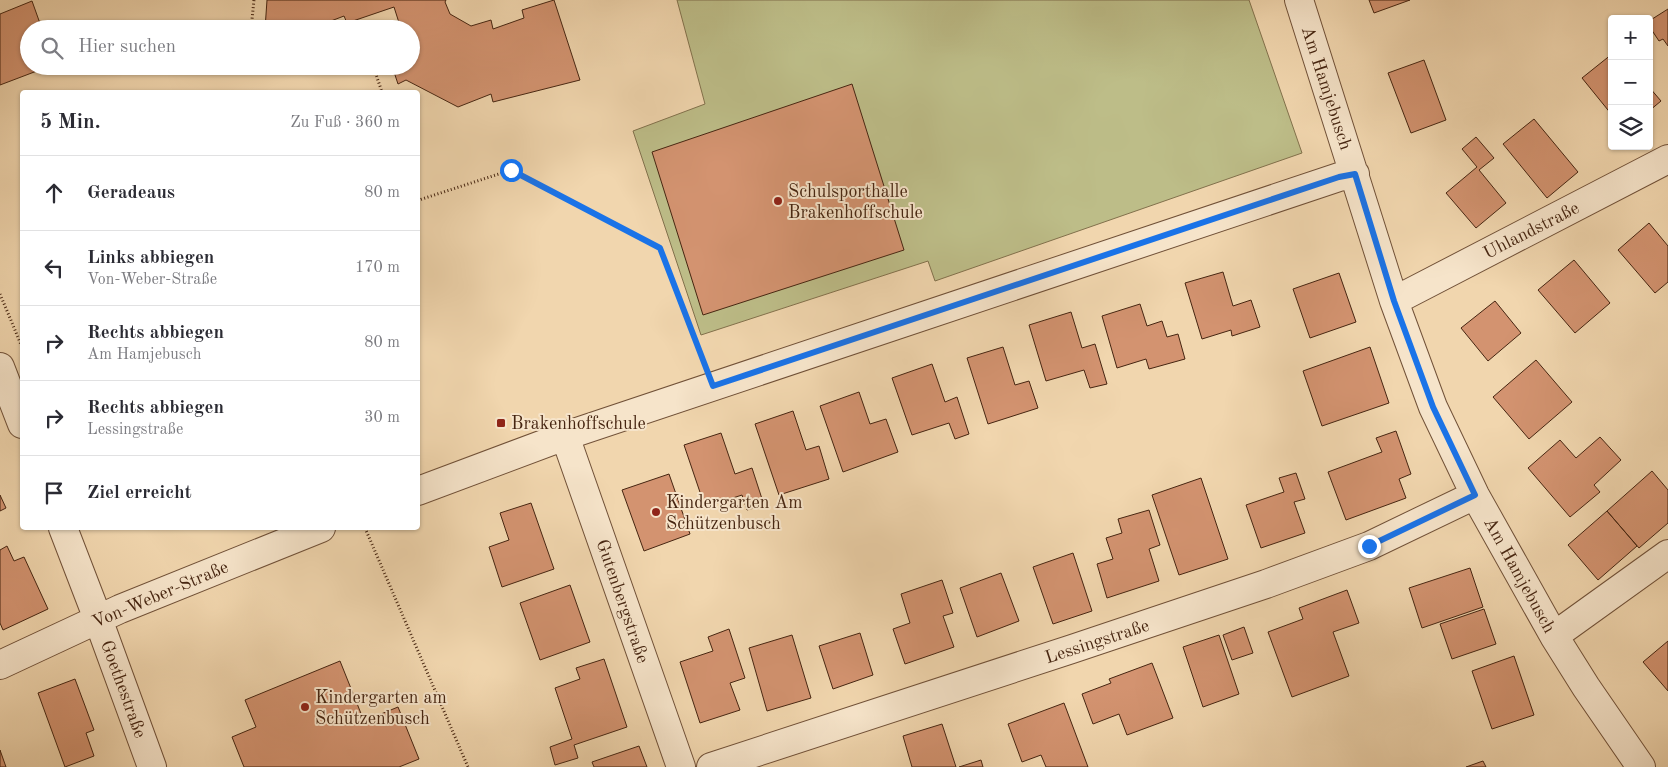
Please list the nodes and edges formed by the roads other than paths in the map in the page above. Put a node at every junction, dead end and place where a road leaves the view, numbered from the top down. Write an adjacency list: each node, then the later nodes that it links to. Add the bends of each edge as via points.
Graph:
1 (1299, 0): 3 (street, Am Hamjebusch)
2 (1668, 159): 4 (street, Uhlandstraße)
3 (1355, 174): 4 (street, Am Hamjebusch); 7 (street)
4 (1394, 301): 9 (street, Am Hamjebusch, via 1433,407)
5 (0, 367): 6 (street)
6 (20, 419)
7 (565, 436): 8 (street); 17 (street, Gutenbergstraße)
8 (420, 489)
9 (1475, 495): 14 (street, Am Hamjebusch); 18 (street, Lessingstraße, via 1369,546 1266,584)
10 (64, 530): 13 (street, Goethestraße)
11 (316, 530): 13 (street, Von-Weber-Straße)
12 (1668, 554): 14 (street)
13 (98, 619): 15 (street, Von-Weber-Straße); 16 (street, Goethestraße)
14 (1554, 636): 19 (street, Am Hamjebusch)
15 (0, 665)
16 (152, 767)
17 (681, 767)
18 (711, 767)
19 (1642, 767)

